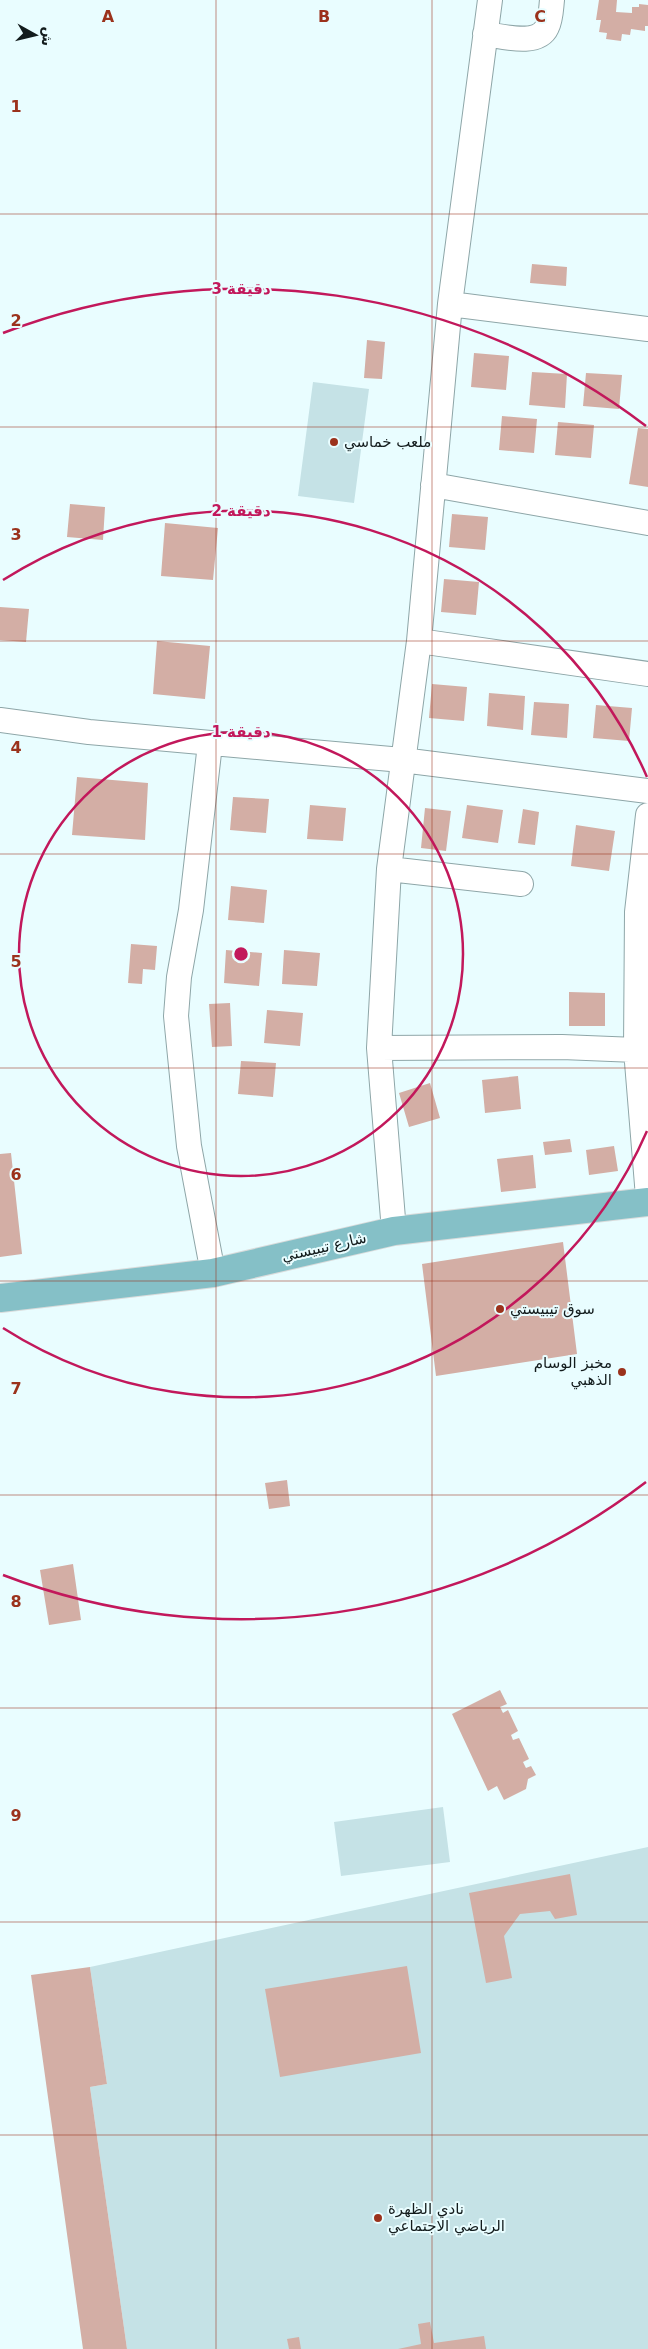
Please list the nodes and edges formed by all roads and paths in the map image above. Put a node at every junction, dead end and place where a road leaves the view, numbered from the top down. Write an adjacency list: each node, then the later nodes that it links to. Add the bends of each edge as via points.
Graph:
1 (490, 0): 3 (street)
2 (552, 0): 3 (street, via 548,26 537,37 528,39)
3 (485, 34): 4 (street)
4 (450, 304): 5 (street); 6 (street)
5 (648, 329)
6 (434, 485): 7 (street); 8 (street)
7 (648, 523)
8 (419, 641): 9 (street); 12 (street)
9 (648, 674)
10 (0, 720): 11 (street)
11 (210, 744): 12 (street); 22 (street, via 176,1016 189,1146)
12 (402, 760): 13 (street); 15 (street)
13 (648, 790)
14 (648, 815): 18 (street, via 637,912)
15 (389, 869): 16 (street); 17 (street)
16 (521, 884)
17 (379, 1048): 18 (street); 21 (street)
18 (636, 1050): 19 (street)
19 (648, 1197)
20 (648, 1202): 21 (main road, شارع تيبيستي)
21 (394, 1231): 22 (main road, شارع تيبيستي)
22 (213, 1273): 23 (main road, شارع تيبيستي)
23 (0, 1298)

